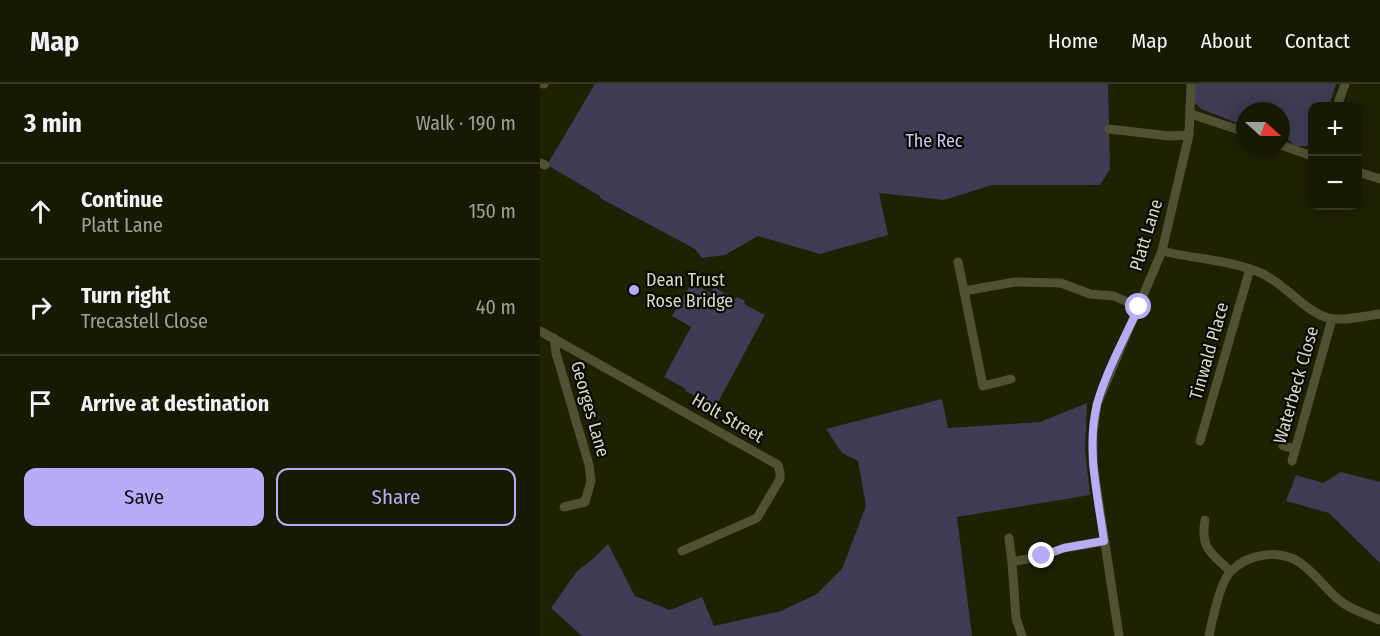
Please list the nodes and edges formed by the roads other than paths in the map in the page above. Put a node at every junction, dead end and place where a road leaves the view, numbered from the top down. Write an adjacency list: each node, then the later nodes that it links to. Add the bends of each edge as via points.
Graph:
1 (1191, 84): 4 (street, Platt Lane)
2 (1345, 84): 3 (street)
3 (1338, 102)
4 (1191, 114): 6 (street); 7 (street, Platt Lane)
5 (1109, 129): 7 (street)
6 (1236, 129)
7 (1189, 135): 12 (street, Platt Lane)
8 (1290, 148): 9 (street)
9 (1308, 155)
10 (1362, 173): 11 (street)
11 (1380, 179)
12 (1162, 251): 14 (street); 16 (street, Platt Lane)
13 (957, 262): 15 (street)
14 (1250, 269): 18 (street, via 1271,278 1318,314); 24 (street, Tinwald Place, via 1200,428)
15 (964, 291): 16 (street, via 1015,282 1061,283 1090,294 1114,296); 22 (street)
16 (1139, 307): 31 (street, Platt Lane, via 1097,404 1093,464)
17 (1380, 315): 18 (street)
18 (1332, 319): 26 (street, Waterbeck Close)
19 (540, 330): 20 (street, Holt Street)
20 (554, 338): 28 (street, Georges Lane, via 591,481 585,502); 32 (street, Holt Street, via 777,465 780,479 758,518)
21 (1011, 379): 22 (street)
22 (983, 386): 23 (street)
23 (972, 388)
24 (1200, 441)
25 (1283, 446): 26 (street)
26 (1295, 449): 27 (street, Waterbeck Close)
27 (1292, 461)
28 (564, 507)
29 (1205, 520): 34 (street, via 1203,543)
30 (1009, 538): 33 (street)
31 (1104, 541): 33 (street); 37 (street, Platt Lane)
32 (682, 551)
33 (1012, 562): 36 (street, via 1016,618)
34 (1230, 571): 35 (street, via 1255,557 1283,555 1307,568 1340,601); 38 (street)
35 (1380, 620)
36 (1022, 636)
37 (1119, 636)
38 (1209, 636)

